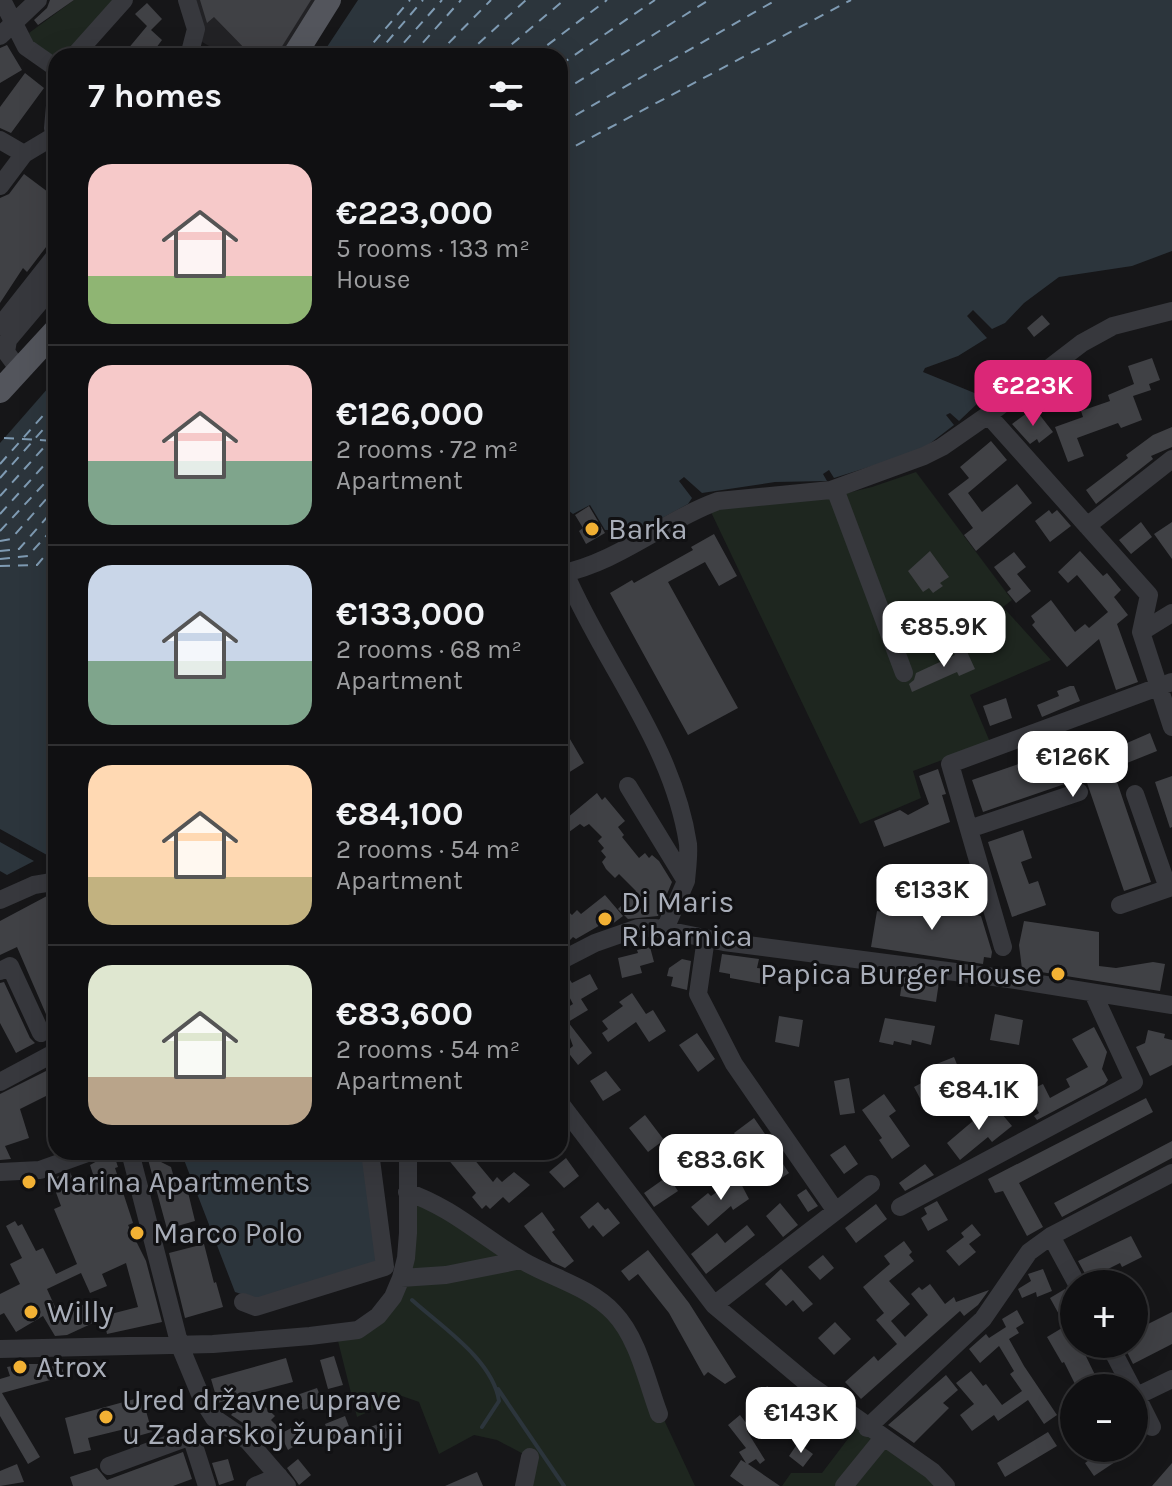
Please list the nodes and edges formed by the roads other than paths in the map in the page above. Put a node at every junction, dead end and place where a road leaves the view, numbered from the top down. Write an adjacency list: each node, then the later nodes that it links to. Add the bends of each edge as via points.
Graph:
1 (2, 0): 6 (street)
2 (38, 0): 6 (street)
3 (124, 0): 7 (street)
4 (187, 0): 8 (street, via 196,29)
5 (329, 0): 9 (main road)
6 (7, 30): 10 (street)
7 (81, 48)
8 (191, 48)
9 (299, 48)
10 (48, 62)
11 (48, 139): 13 (street)
12 (0, 140): 13 (street)
13 (24, 154): 14 (street)
14 (0, 186)
15 (48, 265): 18 (street)
16 (48, 292): 20 (street, via 8,340 6,352)
17 (1172, 311): 22 (street, via 1113,326 1082,343)
18 (0, 326)
19 (48, 339): 20 (main road)
20 (20, 371): 21 (main road)
21 (0, 391)
22 (988, 415): 24 (street, via 924,456); 25 (street)
23 (1172, 459): 25 (street)
24 (835, 489): 26 (street, via 718,501 622,553); 30 (street)
25 (1087, 526): 29 (street, via 1149,595)
26 (568, 572)
27 (568, 583): 37 (street, via 657,744 688,846)
28 (1172, 613): 29 (street)
29 (1141, 632): 31 (street)
30 (904, 673)
31 (1165, 686): 32 (street); 36 (street, via 950,764)
32 (1172, 727)
33 (628, 786): 37 (street)
34 (1079, 792): 36 (street)
35 (1135, 794): 39 (street)
36 (969, 829): 44 (street)
37 (686, 881): 42 (street)
38 (48, 885): 40 (street, via 34,885)
39 (1170, 888): 41 (street)
40 (0, 900)
41 (1120, 905)
42 (665, 929): 43 (street); 45 (street, via 638,928)
43 (706, 938): 47 (street); 62 (street, via 698,994 734,1064)
44 (1003, 947)
45 (568, 957)
46 (0, 971): 49 (street, via 10,966)
47 (1093, 993): 48 (street); 61 (street, via 1134,1082)
48 (1172, 1005)
49 (41, 1033)
50 (48, 1058): 51 (street)
51 (0, 1082)
52 (568, 1113): 68 (street)
53 (68, 1160): 57 (street, via 40,1170)
54 (132, 1160): 69 (street)
55 (371, 1160): 67 (street, via 385,1267 256,1307)
56 (408, 1160): 60 (street)
57 (0, 1172)
58 (1172, 1173): 63 (street)
59 (871, 1184): 62 (street)
60 (407, 1192): 64 (street, via 436,1203); 66 (street)
61 (900, 1207)
62 (835, 1210): 68 (street)
63 (1051, 1236): 65 (street); 76 (street, via 1029,1252 983,1319)
64 (521, 1260): 66 (street); 73 (street, via 584,1290 614,1313 630,1339)
65 (1069, 1270)
66 (401, 1278): 69 (street, via 378,1316 358,1330)
67 (243, 1302)
68 (714, 1305): 76 (street)
69 (180, 1346): 70 (street); 79 (street, via 214,1418 248,1441)
70 (0, 1349)
71 (1172, 1379): 72 (street)
72 (1148, 1387)
73 (659, 1414)
74 (1148, 1419): 75 (street)
75 (1152, 1427)
76 (875, 1433): 83 (street); 84 (street)
77 (530, 1457): 82 (street)
78 (109, 1466): 81 (street, via 191,1436)
79 (283, 1481): 80 (street)
80 (253, 1485)
81 (207, 1486)
82 (524, 1486)
83 (844, 1486)
84 (946, 1486)

